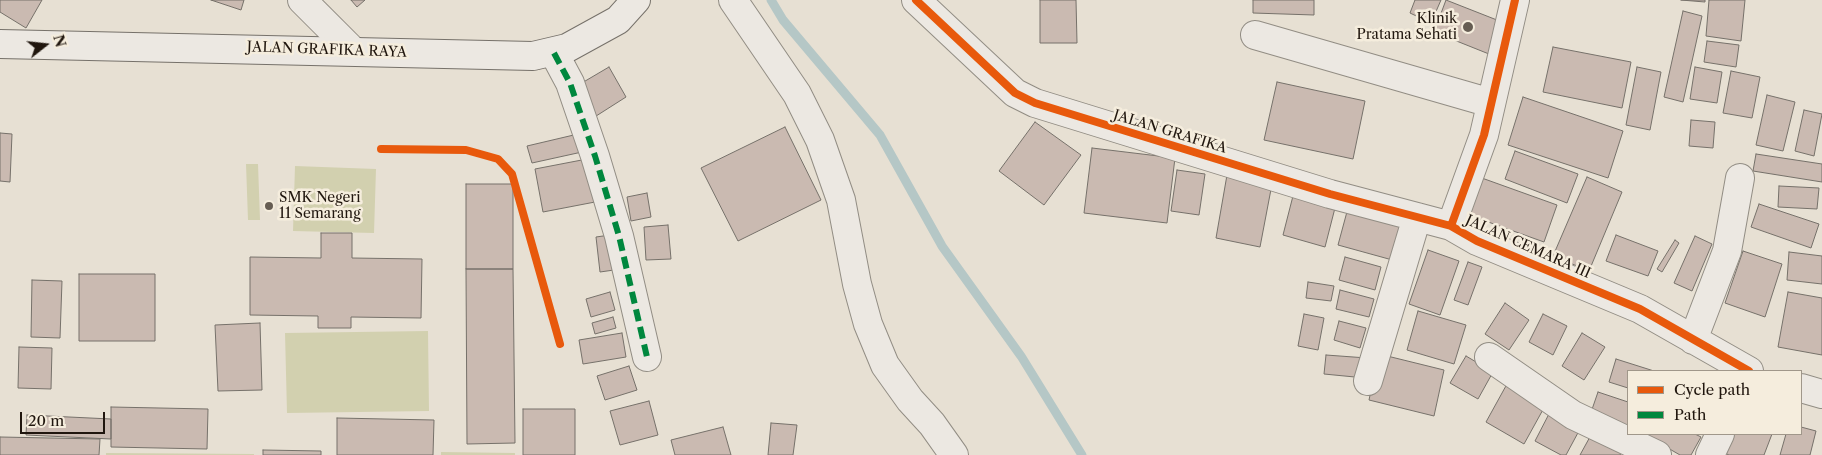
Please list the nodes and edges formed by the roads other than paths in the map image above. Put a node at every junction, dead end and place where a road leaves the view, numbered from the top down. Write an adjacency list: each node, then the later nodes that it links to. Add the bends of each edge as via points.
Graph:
1 (302, 0): 8 (street)
2 (636, 0): 9 (street, JALAN GRAFIKA RAYA, via 618,20)
3 (732, 0): 22 (street, via 793,87 820,140 841,200 868,324 885,365)
4 (916, 0): 12 (street, JALAN GRAFIKA, via 1015,94 1035,103 1330,194)
5 (1515, 0): 10 (street, JALAN CEMARA III)
6 (1255, 35): 10 (street)
7 (0, 44): 8 (street, JALAN GRAFIKA RAYA)
8 (353, 51): 9 (street, JALAN GRAFIKA RAYA, via 533,56)
9 (554, 53): 15 (street, via 570,82 606,192)
10 (1491, 103): 13 (street, JALAN CEMARA III, via 1484,135)
11 (1740, 178): 14 (street, via 1726,251)
12 (1417, 217): 13 (street, JALAN GRAFIKA); 18 (street)
13 (1451, 226): 14 (street, JALAN CEMARA III, via 1640,310)
14 (1693, 340): 17 (street, JALAN CEMARA III)
15 (647, 357)
16 (1489, 357): 23 (street, via 1573,415)
17 (1747, 370)
18 (1368, 381)
19 (1802, 388): 20 (street)
20 (1822, 394)
21 (1720, 435): 24 (street)
22 (954, 455)
23 (1657, 455)
24 (1710, 455)

